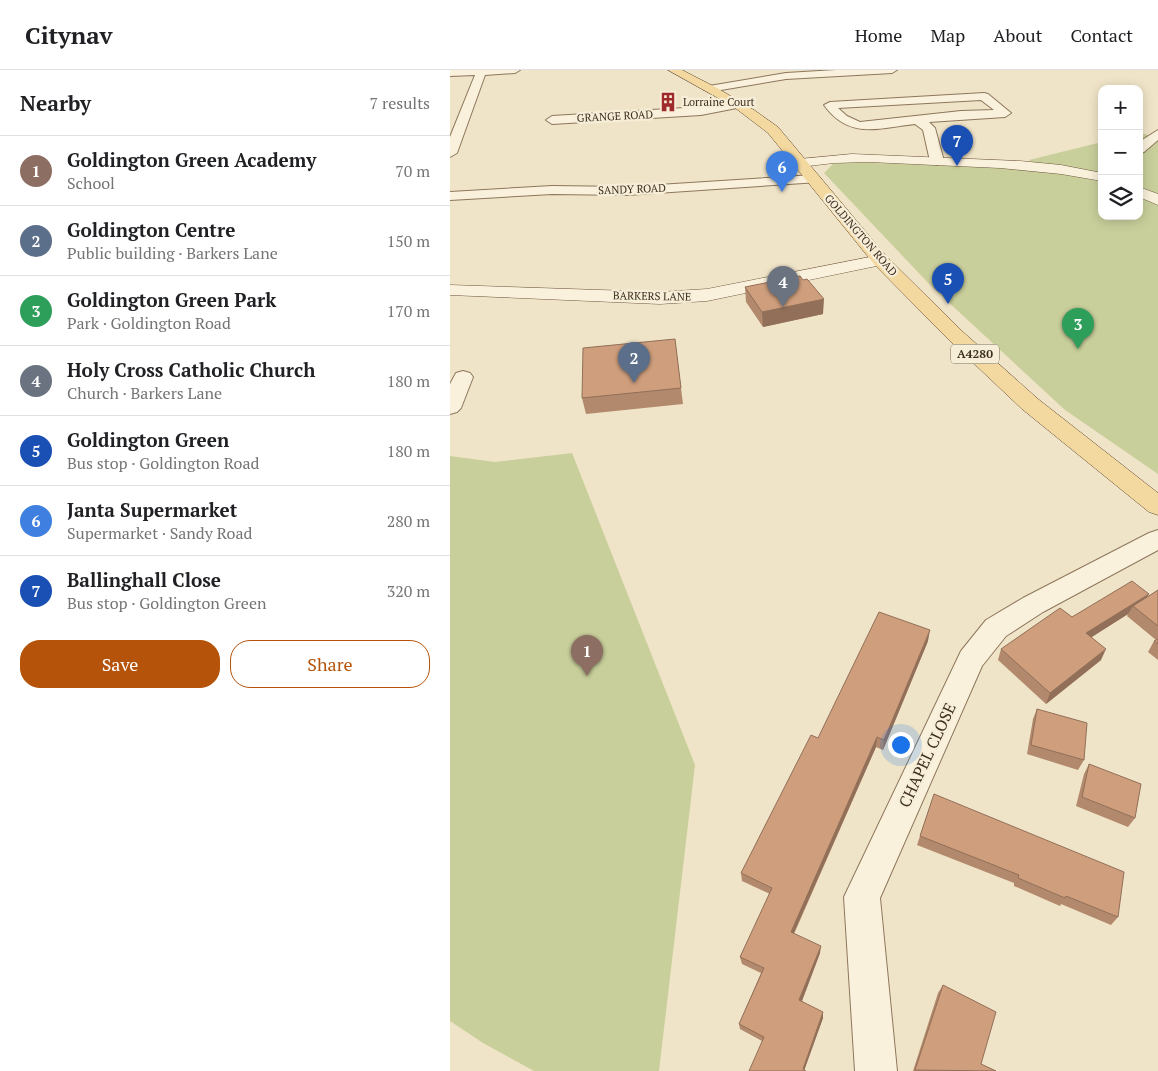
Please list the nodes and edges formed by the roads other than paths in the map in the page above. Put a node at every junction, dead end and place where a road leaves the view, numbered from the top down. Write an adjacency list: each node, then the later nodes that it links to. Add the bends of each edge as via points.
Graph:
1 (515, 70): 4 (street)
2 (674, 70): 6 (main road, GOLDINGTON ROAD / A4280)
3 (892, 70): 6 (street, via 786,76)
4 (481, 72): 5 (street); 12 (street)
5 (450, 73)
6 (709, 89): 7 (main road, GOLDINGTON ROAD / A4280)
7 (738, 105): 8 (street, GRANGE ROAD, via 701,111); 14 (main road, GOLDINGTON ROAD / A4280, via 773,130)
8 (552, 120)
9 (919, 120): 9 (street, via 859,126 845,120 830,106 984,96 1005,113); 13 (street, via 929,128)
10 (1158, 134): 11 (street)
11 (1143, 147)
12 (450, 154)
13 (937, 161): 14 (street, via 852,158); 15 (street, via 1040,166)
14 (800, 163): 16 (main road, GOLDINGTON ROAD / A4280)
15 (1098, 175)
16 (814, 179): 18 (street, SANDY ROAD, via 627,191 552,190); 20 (main road, GOLDINGTON ROAD / A4280)
17 (1143, 193): 19 (street)
18 (450, 196)
19 (1158, 200)
20 (880, 260): 21 (street, BARKERS LANE, via 693,298); 22 (main road, GOLDINGTON ROAD / A4280, via 1030,404)
21 (450, 290)
22 (1158, 506)
23 (1158, 539): 24 (street, CHAPEL CLOSE, via 996,628 971,659 862,897)
24 (876, 1071)

